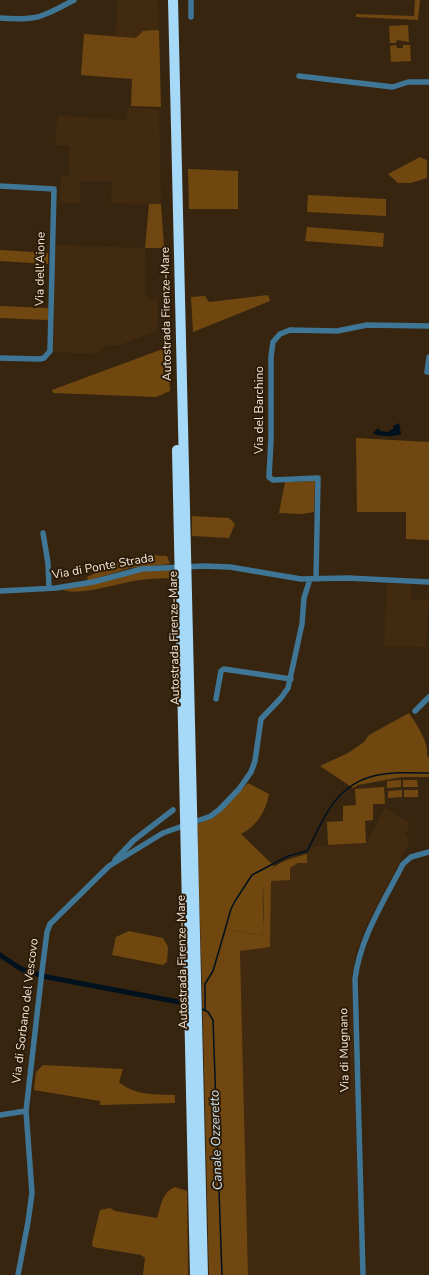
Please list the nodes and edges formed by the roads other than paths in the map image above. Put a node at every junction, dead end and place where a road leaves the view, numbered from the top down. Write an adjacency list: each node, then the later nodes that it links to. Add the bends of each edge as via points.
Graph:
1 (74, 0): 5 (street, via 42,17 28,20)
2 (166, 0): 29 (highway, Autostrada Firenze-Mare)
3 (173, 0): 30 (highway, Autostrada Firenze-Mare)
4 (191, 0): 6 (street)
5 (0, 18)
6 (191, 18)
7 (299, 76): 8 (street, via 393,87 408,82)
8 (429, 82)
9 (0, 186): 12 (street, Via dell'Aione, via 54,188 50,351 40,359)
10 (429, 326): 15 (street, Via del Barchino, via 367,325 337,331 290,330 280,334 273,342 269,477 273,480 318,478)
11 (429, 357): 13 (street)
12 (0, 358)
13 (429, 372)
14 (43, 533): 17 (street, via 48,563)
15 (313, 579): 16 (street); 17 (street, Via di Ponte Strada, via 230,567 163,567 142,569 93,582); 19 (street, Via di Sorbano del Vescovo, via 304,598 302,624)
16 (429, 582)
17 (48, 588): 18 (street, Via di Ponte Strada)
18 (0, 592)
19 (291, 679): 21 (street, via 224,669 221,671); 25 (street, Via di Sorbano del Vescovo, via 281,698 261,719 251,772 220,809 204,819 163,833)
20 (429, 697): 22 (street)
21 (216, 699)
22 (415, 711)
23 (173, 810): 25 (street, via 134,840)
24 (429, 852): 31 (street, Via di Mugnano, via 411,857 403,864 362,944 357,961 355,979)
25 (109, 866): 26 (street, Via di Sorbano del Vescovo, via 50,924 47,932)
26 (26, 1111): 27 (street); 28 (street, Via di Sorbano del Vescovo, via 32,1193)
27 (0, 1115)
28 (18, 1275)
29 (195, 1275)
30 (203, 1275)
31 (363, 1275)

